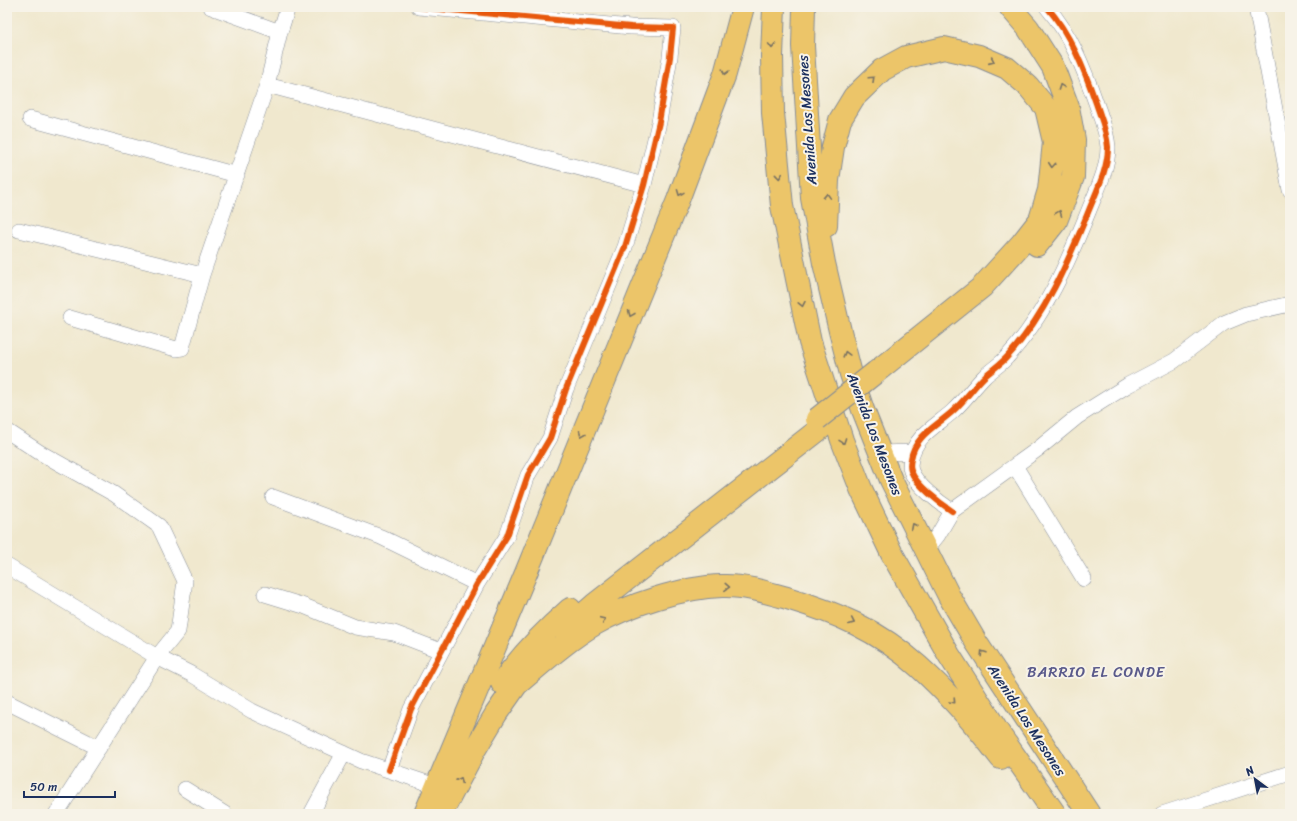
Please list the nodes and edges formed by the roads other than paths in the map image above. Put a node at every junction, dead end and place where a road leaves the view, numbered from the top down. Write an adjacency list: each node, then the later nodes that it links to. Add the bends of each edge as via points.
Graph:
1 (211, 7): 10 (street)
2 (288, 7): 10 (street)
3 (419, 7): 14 (street, via 631,27 674,28 659,122)
4 (743, 7): 42 (highway, one-way to 42, via 725,74 678,200)
5 (774, 7): 50 (highway, Avenida Los Mesones, one-way to 50, via 773,113 782,206 810,342 842,440 861,489 892,554 949,655)
6 (804, 7): 17 (highway, Avenida Los Mesones, via 803,46 812,198)
7 (1010, 7): 21 (highway, one-way to 7, via 999,290 1056,221 1073,177 1074,140 1068,107 1054,67 1028,28)
8 (1047, 7): 24 (street, via 1062,27 1088,79 1105,130 1108,147 1105,168 1066,266 1042,310 1007,357 984,377 953,411 920,439)
9 (1256, 7): 15 (street)
10 (280, 32): 11 (street)
11 (267, 85): 13 (street); 14 (street)
12 (30, 119): 13 (street)
13 (237, 176): 18 (street)
14 (644, 185): 32 (street, via 625,247 566,389 550,438 528,475 507,536)
15 (1290, 190)
16 (19, 230): 18 (street)
17 (824, 263): 21 (highway, one-way to 21, via 828,180 840,120 854,97 882,70 906,57 944,48 979,56 1007,68 1028,86 1046,108 1054,142 1049,190 1040,220 982,287); 25 (highway, Avenida Los Mesones, one-way to 17, via 851,374)
18 (202, 275): 20 (street, via 182,348 176,349)
19 (1290, 304): 26 (street, via 1246,314 1224,324 1174,361 1128,385 1077,417)
20 (70, 318)
21 (878, 377): 22 (highway)
22 (819, 423): 36 (highway, via 594,605 535,658); 42 (highway, via 763,462 569,610 537,639 512,668 478,717)
23 (7, 431): 35 (street, via 114,494 159,526 185,582 178,631)
24 (912, 452): 25 (street); 28 (street, via 910,465 914,476 930,494)
25 (880, 453): 29 (highway, Avenida Los Mesones, one-way to 25)
26 (1015, 466): 28 (street); 31 (street)
27 (272, 497): 32 (street, via 381,537)
28 (952, 511): 29 (street)
29 (926, 550): 51 (highway, Avenida Los Mesones, one-way to 29, via 976,642)
30 (7, 566): 35 (street)
31 (1084, 579)
32 (477, 584): 34 (street)
33 (265, 594): 34 (street, via 304,606 355,627 394,633)
34 (441, 651): 40 (street, via 411,709)
35 (157, 657): 38 (street); 39 (street, via 191,674 252,711)
36 (516, 685): 48 (highway, one-way to 36, via 475,749); 49 (highway, one-way to 49, via 558,649 595,624 627,609 684,591 706,587 723,586 765,592 824,610 863,627 918,666 966,715)
37 (7, 702): 38 (street)
38 (98, 748): 44 (street)
39 (344, 753): 40 (street); 46 (street)
40 (389, 770): 42 (street)
41 (1290, 773): 52 (street)
42 (436, 786): 47 (highway)
43 (185, 789): 45 (street)
44 (56, 814)
45 (225, 814)
46 (311, 814)
47 (425, 814)
48 (441, 814)
49 (1048, 814)
50 (1055, 814)
51 (1089, 814)
52 (1162, 814)

